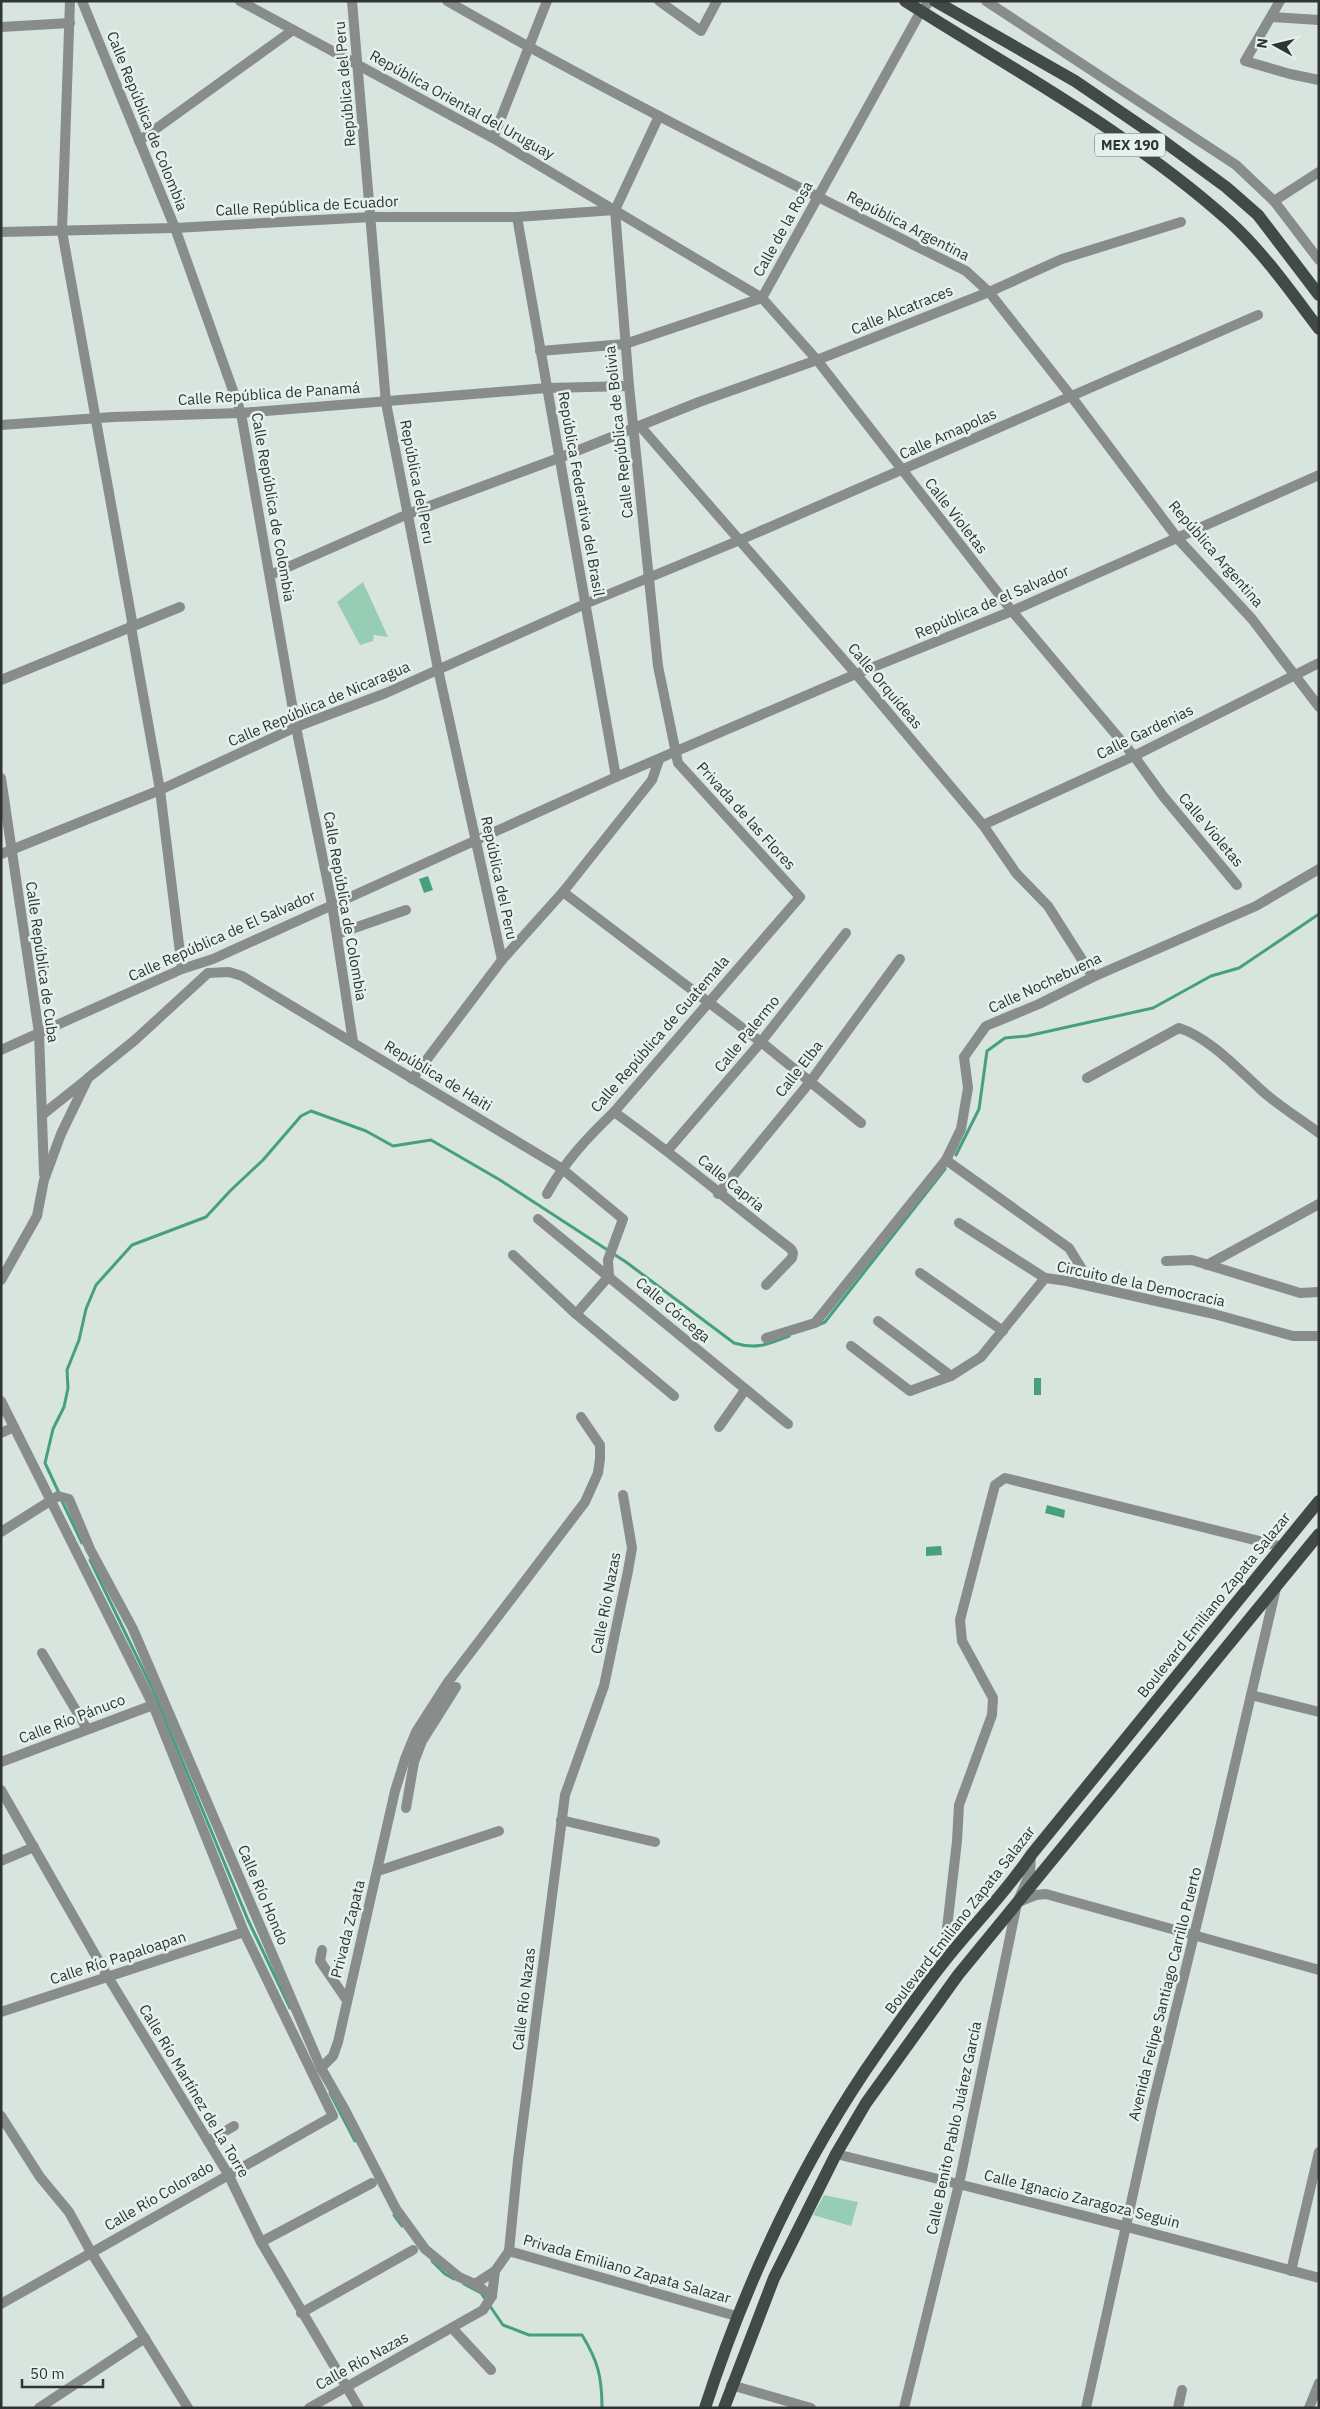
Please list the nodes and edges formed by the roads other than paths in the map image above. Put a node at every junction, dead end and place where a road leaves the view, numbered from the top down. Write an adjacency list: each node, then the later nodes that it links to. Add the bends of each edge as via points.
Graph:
1 (70, 1): 17 (street)
2 (82, 1): 25 (street, Calle República de Colombia)
3 (240, 1): 19 (street, República Oriental del Uruguay)
4 (352, 1): 21 (street, República del Peru)
5 (447, 1): 20 (street, República Argentina)
6 (546, 1): 20 (street)
7 (659, 1): 8 (street, via 700,31)
8 (717, 1)
9 (906, 1): 14 (main road, MEX 190)
10 (930, 1): 14 (street, Calle de la Rosa)
11 (935, 1): 38 (main road, MEX 190, via 1074,81 1226,187 1258,215)
12 (986, 1): 28 (street, via 1236,165)
13 (1280, 1): 15 (street)
14 (921, 11): 27 (street, Calle de la Rosa); 41 (main road, MEX 190, via 1141,152 1209,205 1230,222 1268,263)
15 (1272, 17): 16 (street); 22 (street, via 1245,61)
16 (1319, 20)
17 (70, 23): 18 (street); 34 (street)
18 (1, 27)
19 (293, 30): 21 (street, República Oriental del Uruguay); 25 (street)
20 (529, 48): 23 (street, República Argentina); 24 (street)
21 (358, 64): 24 (street, República Oriental del Uruguay); 30 (street, República del Peru)
22 (1319, 80)
23 (659, 116): 27 (street, República Argentina); 29 (street, Calle República de Bolivia)
24 (493, 138): 29 (street, República Oriental del Uruguay)
25 (139, 141): 33 (street, Calle República de Colombia)
26 (1319, 172): 28 (street)
27 (818, 197): 37 (street, República Argentina, via 966,271); 39 (street, Calle de la Rosa)
28 (1274, 201): 36 (street)
29 (615, 210): 31 (street, Calle República de Ecuador); 39 (street, Calle Violetas); 42 (street, Calle República de Bolivia)
30 (372, 217): 31 (street, Calle República de Ecuador); 33 (street, Calle República de Ecuador); 48 (street, República del Peru)
31 (517, 217): 43 (street, República Federativa del Brasil)
32 (1181, 222): 37 (street, Calle Alcatraces, via 1062,259)
33 (175, 228): 34 (street, Calle República de Ecuador); 49 (street, Calle República de Colombia)
34 (62, 231): 35 (street, Calle República de Ecuador); 50 (street)
35 (1, 232)
36 (1319, 260)
37 (989, 292): 44 (street, Calle Alcatraces); 47 (street, República Argentina)
38 (1319, 295)
39 (762, 298): 42 (street, Calle de la Rosa); 44 (street, Calle Violetas)
40 (1258, 315): 47 (street, Calle Amapolas)
41 (1319, 329)
42 (625, 344): 43 (street, Calle de la Rosa); 45 (street, Calle República de Bolivia)
43 (540, 351): 46 (street, República Federativa del Brasil)
44 (817, 360): 52 (street, Calle Alcatraces); 54 (street, Calle Violetas)
45 (628, 386): 46 (street, Calle República de Panamá); 52 (street, Calle República de Bolivia)
46 (547, 388): 48 (street, Calle República de Panamá); 53 (street, República Federativa del Brasil)
47 (1071, 396): 54 (street, Calle Amapolas); 57 (street, República Argentina)
48 (386, 402): 49 (street, Calle República de Panamá); 56 (street, República del Peru)
49 (241, 413): 50 (street, Calle República de Panamá); 59 (street, Calle República de Colombia)
50 (95, 418): 51 (street, Calle República de Panamá); 64 (street)
51 (1, 424)
52 (636, 426): 53 (street, Calle Alcatraces); 58 (street, Calle Orquídeas); 60 (street, Calle República de Bolivia)
53 (559, 458): 56 (street, Calle Alcatraces); 61 (street, República Federativa del Brasil)
54 (902, 471): 58 (street, Calle Amapolas); 63 (street, Calle Violetas)
55 (1319, 475): 57 (street, República de el Salvador)
56 (408, 514): 59 (street, Calle Alcatraces); 66 (street, República del Peru)
57 (1178, 538): 63 (street, República de el Salvador); 68 (street, República Argentina, via 1252,619)
58 (740, 540): 60 (street, Calle Amapolas); 67 (street, Calle Orquídeas)
59 (270, 575): 71 (street, Calle República de Colombia)
60 (648, 578): 61 (street, Calle República de Nicaragua); 72 (street, Calle República de Bolivia, via 658,666)
61 (586, 604): 66 (street, Calle República de Nicaragua); 75 (street, República Federativa del Brasil)
62 (180, 607): 64 (street)
63 (1012, 611): 67 (street, República de el Salvador); 73 (street, Calle Violetas)
64 (131, 627): 69 (street); 77 (street)
65 (1319, 663): 68 (street, Calle Gardenias)
66 (438, 669): 71 (street, Calle República de Nicaragua, via 386,693); 79 (street, República del Peru)
67 (856, 674): 72 (street, República de el Salvador); 78 (street, Calle Orquídeas)
68 (1296, 674): 70 (street, República Argentina); 73 (street, Calle Gardenias)
69 (1, 680)
70 (1319, 707)
71 (296, 727): 77 (street, Calle República de Nicaragua); 85 (street, Calle República de Colombia)
72 (674, 753): 74 (street, Calle República de El Salvador); 84 (street, Privada de las Flores, via 678,763)
73 (1134, 756): 78 (street, Calle Gardenias); 82 (street, Calle Violetas)
74 (659, 760): 75 (street, Calle República de El Salvador); 83 (street, via 652,780)
75 (616, 777): 79 (street, Calle República de El Salvador)
76 (1, 778): 80 (street, Calle República de Cuba)
77 (160, 790): 80 (street, Calle República de Nicaragua); 93 (street)
78 (983, 825): 96 (street, Calle Orquídeas, via 1016,873 1048,906)
79 (476, 841): 85 (street, Calle República de El Salvador); 91 (street, República del Peru)
80 (6, 852): 98 (street, Calle República de Cuba)
81 (1319, 869): 96 (street, Calle Nochebuena, via 1256,906)
82 (1237, 885)
83 (563, 892): 91 (street); 97 (street)
84 (800, 897): 97 (street, Calle República de Guatemala)
85 (332, 904): 88 (street, Calle República de Colombia); 89 (street, Calle República de El Salvador)
86 (406, 910): 88 (street)
87 (846, 933): 100 (street, Calle Palermo)
88 (337, 934): 99 (street, Calle República de Colombia)
89 (225, 953): 92 (street, Calle República de El Salvador); 94 (street, via 222,962)
90 (900, 959): 105 (street, Calle Elba)
91 (502, 960): 104 (street)
92 (206, 961): 93 (street, Calle República de El Salvador); 95 (street, via 212,965)
93 (182, 969): 98 (street, Calle República de El Salvador)
94 (229, 972): 95 (street); 99 (street, República de Haiti, via 242,976)
95 (208, 973): 102 (street)
96 (1092, 978): 111 (street, Calle Nochebuena, via 986,1026 964,1057 968,1088 960,1129)
97 (707, 1003): 100 (street); 106 (street, Calle República de Guatemala)
98 (39, 1033): 101 (street, Calle República de El Salvador); 107 (street, Calle República de Cuba)
99 (353, 1042): 104 (street, República de Haiti)
100 (762, 1042): 105 (street); 110 (street, Calle Palermo)
101 (1, 1050)
102 (88, 1078): 107 (street); 113 (street, via 61,1134)
103 (1087, 1078): 109 (street, via 1179,1028 1190,1031 1242,1070 1260,1089)
104 (412, 1079): 112 (street, República de Haiti)
105 (810, 1082): 108 (street); 115 (street, Calle Elba)
106 (614, 1112): 110 (street, Calle Capria); 112 (street, Calle República de Guatemala)
107 (42, 1115): 113 (street, Calle República de Cuba)
108 (861, 1123)
109 (1319, 1133)
110 (668, 1150): 115 (street, Calle Capria)
111 (946, 1160): 127 (street, via 1069,1248); 133 (street, Calle Nochebuena, via 816,1322)
112 (561, 1168): 114 (street, Calle República de Guatemala); 123 (street, República de Haiti, via 623,1219 608,1260)
113 (44, 1180): 125 (street, via 37,1216)
114 (547, 1194)
115 (718, 1194): 126 (street, Calle Capria, via 792,1249 792,1258)
116 (1319, 1204): 121 (street)
117 (538, 1219): 123 (street, Calle Córcega)
118 (959, 1223): 124 (street)
119 (513, 1254): 129 (street)
120 (1166, 1261): 121 (street, via 1192,1260)
121 (1207, 1265): 128 (street, via 1300,1293)
122 (920, 1273): 131 (street)
123 (609, 1276): 129 (street); 136 (street, Calle Córcega)
124 (1045, 1278): 127 (street, Circuito de la Democracia); 131 (street, Circuito de la Democracia)
125 (1, 1280)
126 (766, 1285)
127 (1093, 1287): 132 (street, Circuito de la Democracia, via 1214,1314 1292,1336)
128 (1319, 1292)
129 (576, 1314): 137 (street)
130 (878, 1320): 135 (street)
131 (1003, 1331): 135 (street, Circuito de la Democracia, via 981,1357)
132 (1319, 1336)
133 (766, 1338)
134 (851, 1346): 135 (street, Circuito de la Democracia, via 910,1392)
135 (951, 1376)
136 (745, 1390): 140 (street, Calle Córcega); 142 (street)
137 (674, 1396)
138 (1, 1402): 141 (street)
139 (581, 1416): 160 (street, Privada Zapata, via 600,1445 600,1459 585,1502 448,1682 416,1732)
140 (788, 1424)
141 (14, 1427): 143 (street); 145 (street)
142 (719, 1427)
143 (1, 1433)
144 (623, 1495): 162 (street, Calle Río Nazas, via 632,1548 618,1629 604,1686 571,1774)
145 (58, 1498): 147 (street); 154 (street, Calle Río Hondo); 180 (street, Calle Río Hondo, via 69,1499 90,1549 133,1629)
146 (1319, 1501): 149 (main road, Boulevard Emiliano Zapata Salazar)
147 (1, 1532)
148 (1319, 1534): 150 (main road)
149 (1283, 1547): 166 (main road, Boulevard Emiliano Zapata Salazar); 175 (street, via 1005,1478 995,1485 960,1620 962,1641 993,1698 992,1715 959,1805)
150 (1276, 1587): 153 (street, Avenida Felipe Santiago Carrillo Puerto); 170 (main road)
151 (42, 1653): 156 (street)
152 (456, 1687): 158 (street, via 422,1741)
153 (1251, 1696): 155 (street); 173 (street, Avenida Felipe Santiago Carrillo Puerto)
154 (153, 1704): 156 (street, Calle Río Pánuco); 172 (street, Calle Río Hondo)
155 (1319, 1712)
156 (87, 1729): 157 (street, Calle Río Pánuco)
157 (1, 1762)
158 (409, 1787): 160 (street); 161 (street)
159 (1, 1790): 165 (street, Calle Río Martínez de La Torre)
160 (394, 1791): 168 (street, Privada Zapata)
161 (406, 1808)
162 (562, 1820): 164 (street); 193 (street, Calle Río Nazas, via 518,2160)
163 (500, 1831): 168 (street)
164 (655, 1842)
165 (34, 1847): 167 (street); 177 (street, Calle Río Martínez de La Torre)
166 (1031, 1855): 169 (main road, Boulevard Emiliano Zapata Salazar); 170 (street, Calle Benito Pablo Juárez García, via 1030,1874)
167 (1, 1861)
168 (378, 1870): 178 (street, Privada Zapata)
169 (996, 1902): 171 (main road); 175 (main road, Boulevard Emiliano Zapata Salazar)
170 (1017, 1903): 171 (main road); 173 (street, via 1046,1894); 189 (street, Calle Benito Pablo Juárez García)
171 (1008, 1916): 186 (main road, via 958,1975 866,2104)
172 (244, 1932): 177 (street, Calle Río Papaloapan); 182 (street, Calle Río Hondo)
173 (1194, 1935): 176 (street); 190 (street, Avenida Felipe Santiago Carrillo Puerto)
174 (322, 1950): 178 (street, via 320,1961)
175 (943, 1963): 202 (main road, Boulevard Emiliano Zapata Salazar, via 877,2053 821,2145 784,2213)
176 (1319, 1970)
177 (108, 1977): 179 (street, Calle Río Papaloapan); 184 (street, Calle Río Martínez de La Torre)
178 (346, 1998): 180 (street, Privada Zapata, via 344,2019 333,2056)
179 (1, 2012)
180 (321, 2068): 198 (street, Calle Río Hondo, via 396,2209 425,2249 460,2277)
181 (1, 2116): 194 (street, via 40,2177 69,2212)
182 (333, 2116): 187 (street, Calle Río Colorado)
183 (234, 2126): 184 (street)
184 (208, 2142): 187 (street, Calle Río Martínez de La Torre)
185 (1319, 2152): 196 (street)
186 (836, 2154): 189 (street, Calle Ignacio Zaragoza Seguin); 207 (main road, via 774,2278)
187 (228, 2174): 191 (street, Calle Río Martínez de La Torre); 194 (street, Calle Río Colorado)
188 (372, 2183): 191 (street)
189 (959, 2184): 190 (street, Calle Ignacio Zaragoza Seguin); 217 (street, Calle Benito Pablo Juárez García)
190 (1126, 2225): 196 (street, Calle Ignacio Zaragoza Seguin); 218 (street, Avenida Felipe Santiago Carrillo Puerto)
191 (261, 2242): 201 (street, Calle Río Martínez de La Torre)
192 (413, 2250): 201 (street)
193 (510, 2251): 195 (street); 202 (street, Privada Emiliano Zapata Salazar)
194 (90, 2252): 200 (street, Calle Río Colorado); 204 (street)
195 (495, 2271): 198 (street); 199 (street)
196 (1291, 2271): 197 (street, Calle Ignacio Zaragoza Seguin)
197 (1319, 2278)
198 (476, 2284): 199 (street, Calle Río Hondo)
199 (489, 2301): 203 (street, Calle Río Nazas)
200 (1, 2304)
201 (302, 2313): 208 (street, Calle Río Martínez de La Torre)
202 (736, 2316): 214 (main road, Boulevard Emiliano Zapata Salazar)
203 (452, 2328): 205 (street); 208 (street, Calle Río Nazas)
204 (145, 2338): 210 (street); 211 (street)
205 (491, 2370)
206 (1319, 2384): 220 (street)
207 (731, 2385): 215 (main road); 216 (street)
208 (347, 2386): 212 (street, Calle Río Nazas); 213 (street, Calle Río Martínez de La Torre)
209 (1182, 2390): 219 (street)
210 (39, 2408)
211 (188, 2408)
212 (309, 2408)
213 (359, 2408)
214 (704, 2408)
215 (724, 2408)
216 (811, 2408)
217 (904, 2408)
218 (1086, 2408)
219 (1178, 2408)
220 (1309, 2408)

